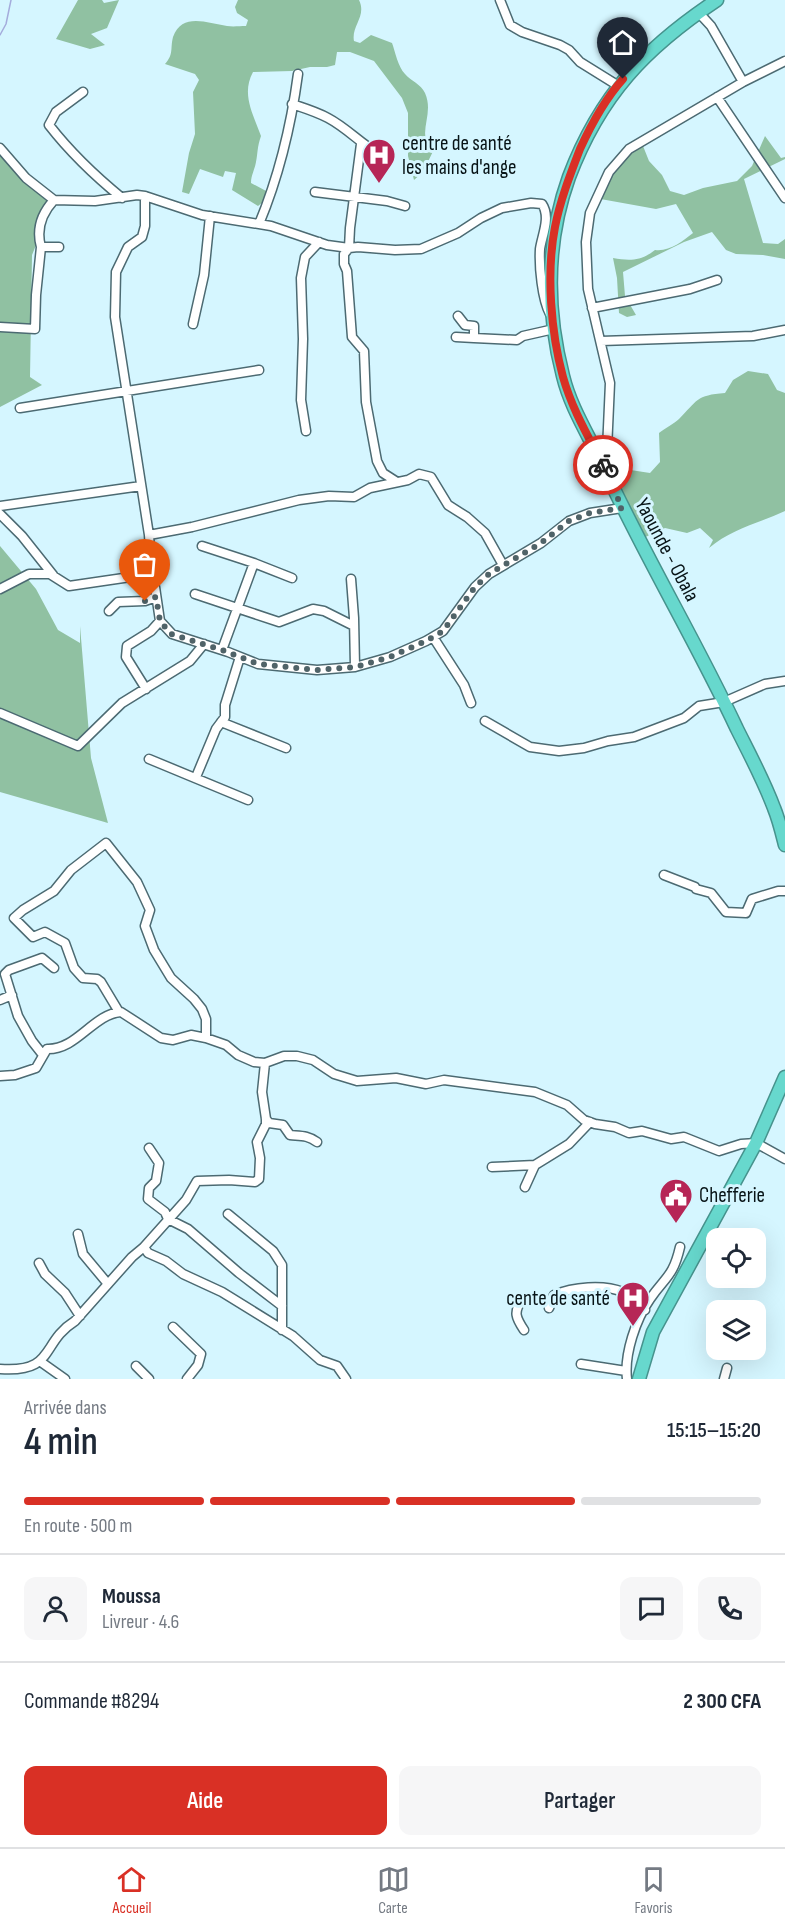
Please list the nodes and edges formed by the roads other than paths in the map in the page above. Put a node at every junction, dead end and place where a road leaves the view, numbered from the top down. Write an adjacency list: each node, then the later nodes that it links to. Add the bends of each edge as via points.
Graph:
1 (500, 0): 7 (street, via 510,25 569,50 580,62)
2 (717, 0): 3 (highway, Yaounde - Obala)
3 (700, 8): 6 (street); 7 (highway, Yaounde - Obala)
4 (785, 61): 6 (street)
5 (298, 74): 10 (street)
6 (743, 82): 9 (street)
7 (617, 85): 31 (highway, Yaounde - Obala, via 586,136 562,199 554,230 550,277)
8 (83, 92): 17 (street, via 56,112 49,125 66,147)
9 (717, 97): 18 (street); 28 (street, via 629,149 609,172 590,213 586,242)
10 (292, 104): 11 (street, via 328,117); 22 (street, via 281,160)
11 (361, 144): 13 (street); 16 (street)
12 (0, 148): 19 (street, via 26,178)
13 (379, 154)
14 (315, 192): 16 (street)
15 (145, 196): 17 (street); 21 (street); 38 (street, via 142,237 128,247 116,272 115,317)
16 (354, 197): 20 (street); 26 (street)
17 (122, 198): 19 (street)
18 (785, 198)
19 (54, 200): 24 (street, via 39,225)
20 (405, 206)
21 (210, 216): 22 (street); 30 (street, via 204,275)
22 (259, 224): 23 (street)
23 (319, 242): 26 (street); 40 (street, via 305,257 301,278 301,400)
24 (41, 247): 25 (street); 32 (street, via 35,329)
25 (58, 247)
26 (349, 249): 31 (street, via 421,249 502,208 542,204 547,215 540,263 545,305); 42 (street, via 344,254 344,264 352,337 364,351 366,402 377,461 383,473)
27 (717, 280): 28 (street)
28 (592, 308): 36 (street)
29 (458, 316): 35 (street, via 465,324 474,326)
30 (193, 324)
31 (554, 325): 35 (street, via 517,340); 41 (highway, Yaounde - Obala, via 563,378 576,415)
32 (0, 327)
33 (785, 330): 36 (street, via 753,336)
34 (456, 338): 35 (street)
35 (474, 338)
36 (601, 340): 41 (street, via 610,383)
37 (259, 370): 38 (street)
38 (127, 390): 39 (street); 43 (street)
39 (20, 408)
40 (306, 431)
41 (606, 472): 45 (highway, Yaounde - Obala)
42 (397, 482): 47 (street, via 370,488 354,497 300,500); 50 (street, via 418,474 431,477 448,505 485,533)
43 (141, 486): 44 (street); 47 (street)
44 (0, 506)
45 (622, 508): 50 (street, via 569,521); 69 (highway, Yaounde - Obala)
46 (0, 514): 52 (street)
47 (149, 535): 54 (street)
48 (202, 546): 49 (street)
49 (254, 562): 51 (street); 58 (street)
50 (503, 566): 62 (street, via 475,587 443,631)
51 (292, 578)
52 (58, 579): 54 (street, via 69,586 128,576 144,575); 55 (street, via 50,574 29,574)
53 (351, 579): 61 (street)
54 (152, 580): 57 (street)
55 (0, 589)
56 (195, 594): 58 (street)
57 (156, 597): 59 (street, via 118,602); 60 (street)
58 (236, 607): 61 (street, via 279,622 313,609); 64 (street)
59 (109, 611)
60 (160, 621): 63 (street, via 171,634); 68 (street, via 127,646 126,657)
61 (354, 626): 66 (street)
62 (433, 637): 66 (street, via 390,657); 70 (street)
63 (204, 644): 64 (street); 68 (street, via 190,661)
64 (222, 650): 65 (street)
65 (240, 657): 66 (street, via 258,664 317,670); 73 (street)
66 (355, 667)
67 (785, 681): 69 (street, via 765,684)
68 (146, 689): 71 (street, via 122,703 78,746)
69 (724, 702): 72 (street, via 699,706 684,718 634,737 559,751 530,747); 78 (highway, Yaounde - Obala, via 775,808)
70 (471, 703)
71 (0, 713)
72 (485, 721)
73 (221, 722): 74 (street); 76 (street)
74 (286, 748)
75 (149, 759): 76 (street)
76 (196, 777): 77 (street)
77 (248, 800)
78 (785, 845)
79 (664, 875): 80 (street, via 711,893 726,912 746,913 752,899)
80 (785, 891)
81 (54, 968): 82 (street, via 42,958 9,970 5,974)
82 (12, 995): 83 (street); 86 (street, via 18,1016)
83 (0, 1000)
84 (119, 1012): 85 (street, via 161,1038); 85 (street, via 98,979 83,978 74,968 65,943 45,932 33,937 15,918 54,891 71,870 106,843 137,882 150,910 145,926 154,950 171,978 202,1009); 86 (street, via 108,1014)
85 (206, 1038): 87 (street, via 254,1062)
86 (43, 1055): 88 (street, via 36,1068)
87 (265, 1063): 90 (street, via 262,1092); 91 (street, via 297,1056 357,1081 396,1078 426,1084 444,1080 535,1092 567,1105)
88 (0, 1076)
89 (785, 1077): 93 (highway)
90 (266, 1119): 92 (street, via 283,1125 290,1135); 100 (street, via 257,1142 259,1179 196,1181 186,1200)
91 (590, 1122): 93 (street, via 629,1133 684,1137 719,1151); 96 (street, via 569,1144)
92 (317, 1142)
93 (756, 1143): 95 (street); 126 (highway, via 653,1332)
94 (149, 1148): 100 (street, via 159,1163 148,1199)
95 (785, 1159)
96 (535, 1165): 97 (street); 98 (street)
97 (492, 1167)
98 (525, 1187)
99 (228, 1214): 107 (street, via 273,1251 282,1265)
100 (168, 1219): 102 (street); 107 (street, via 188,1229)
101 (78, 1234): 105 (street, via 83,1254)
102 (144, 1247): 105 (street); 112 (street, via 148,1253 222,1292)
103 (680, 1247): 109 (street, via 673,1272)
104 (39, 1263): 110 (street)
105 (108, 1284): 110 (street)
106 (553, 1300): 108 (street); 109 (street, via 554,1295 568,1289 608,1289 623,1292); 113 (street, via 522,1300 516,1318)
107 (282, 1306): 112 (street)
108 (549, 1308)
109 (645, 1310): 120 (street, via 634,1335)
110 (80, 1316): 114 (street, via 66,1327)
111 (173, 1327): 124 (street, via 201,1354)
112 (282, 1330): 125 (street, via 320,1360 337,1366)
113 (524, 1330)
114 (41, 1362): 119 (street); 122 (street)
115 (582, 1364): 120 (street)
116 (136, 1366): 123 (street)
117 (727, 1368): 127 (street)
118 (0, 1369): 119 (street)
119 (14, 1369): 121 (street)
120 (627, 1375)
121 (19, 1379)
122 (65, 1379)
123 (149, 1379)
124 (187, 1379)
125 (346, 1379)
126 (639, 1379)
127 (724, 1379)

